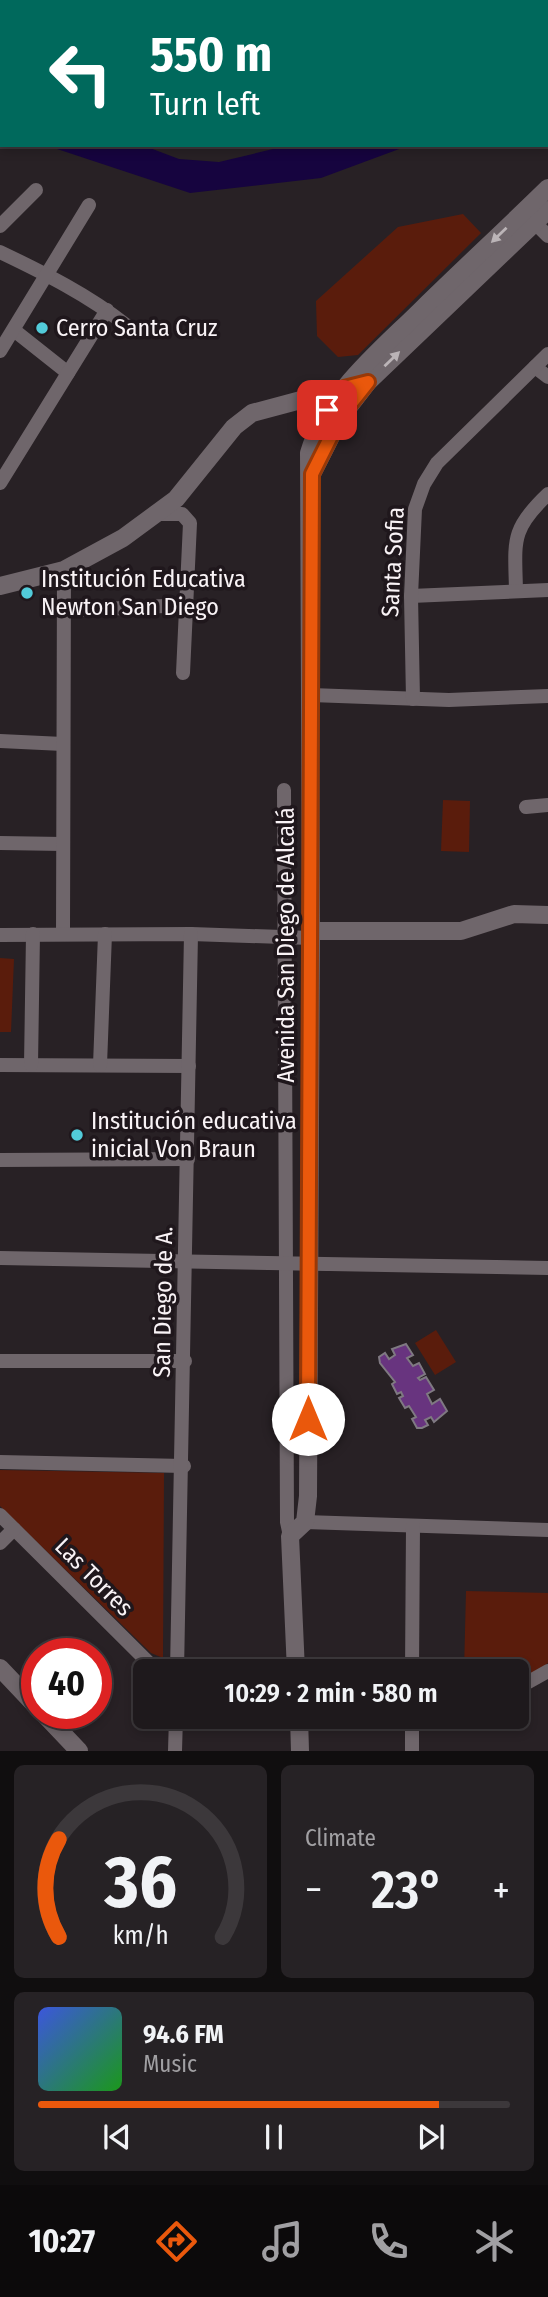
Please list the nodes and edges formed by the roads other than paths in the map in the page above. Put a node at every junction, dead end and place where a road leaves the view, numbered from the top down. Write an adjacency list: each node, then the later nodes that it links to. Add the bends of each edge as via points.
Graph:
1 (548, 188): 4 (street, Avenida San Diego de Alcalá)
2 (36, 190): 5 (street)
3 (89, 205): 8 (street)
4 (535, 215): 6 (street); 17 (street, Avenida San Diego de Alcalá, one-way to 4); 18 (street, Avenida San Diego de Alcalá, one-way to 18)
5 (0, 226)
6 (548, 236)
7 (0, 252): 8 (street)
8 (46, 274): 9 (street); 11 (street)
9 (107, 310): 10 (street); 15 (street)
10 (126, 325)
11 (15, 331): 12 (street); 15 (street)
12 (0, 351)
13 (548, 354): 14 (street, Santa Sofia)
14 (535, 367): 16 (street); 27 (street, Santa Sofia, via 437,463 424,484 415,509)
15 (68, 373): 20 (street)
16 (548, 377)
17 (368, 382): 18 (street); 19 (street, Avenida San Diego de Alcalá, via 341,416)
18 (344, 388): 19 (street, Avenida San Diego de Alcalá, via 316,429 309,453); 22 (street, via 252,413 234,427 176,499)
19 (312, 474): 31 (street, Avenida San Diego de Alcalá)
20 (0, 483)
21 (548, 494): 26 (street, via 519,524)
22 (156, 514): 23 (street); 28 (street, via 182,514 190,523)
23 (64, 570): 24 (street); 29 (street)
24 (0, 586)
25 (548, 590): 26 (street)
26 (516, 591): 27 (street)
27 (411, 596): 33 (street, Santa Sofia)
28 (185, 605): 29 (street); 30 (street)
29 (63, 611): 35 (street)
30 (183, 673)
31 (311, 695): 33 (street); 41 (street, Avenida San Diego de Alcalá)
32 (548, 696): 33 (street)
33 (412, 699)
34 (0, 741): 35 (street)
35 (63, 744): 40 (street)
36 (284, 790): 42 (street, Avenida San Diego de Alcalá)
37 (548, 805): 38 (street)
38 (526, 807)
39 (0, 843): 40 (street)
40 (63, 844): 45 (street)
41 (311, 863): 42 (street); 48 (street, Avenida San Diego de Alcalá)
42 (285, 864): 50 (street, Avenida San Diego de Alcalá)
43 (548, 915): 48 (street, via 514,914 461,930)
44 (33, 934): 45 (street); 49 (street); 52 (street)
45 (62, 934): 46 (street)
46 (105, 934): 47 (street); 53 (street)
47 (191, 934): 50 (street); 54 (street, San Diego de A.)
48 (311, 934): 50 (street); 60 (street, Avenida San Diego de Alcalá)
49 (0, 935)
50 (286, 937): 59 (street, Avenida San Diego de Alcalá)
51 (0, 1065): 52 (street)
52 (31, 1065): 53 (street)
53 (100, 1065): 54 (street)
54 (190, 1066): 55 (street, San Diego de A.)
55 (188, 1159): 56 (street); 58 (street, San Diego de A.)
56 (0, 1160)
57 (0, 1258): 58 (street)
58 (187, 1261): 59 (street); 63 (street, San Diego de A.)
59 (287, 1264): 60 (street); 71 (street, Avenida San Diego de Alcalá)
60 (309, 1265): 61 (street); 67 (street, Avenida San Diego de Alcalá)
61 (548, 1268)
62 (0, 1361): 63 (street)
63 (185, 1362): 65 (street, San Diego de A.)
64 (0, 1462): 65 (street)
65 (184, 1466): 74 (street, San Diego de A.)
66 (0, 1515): 69 (street, Las Torres)
67 (305, 1522): 68 (street); 71 (street)
68 (413, 1526): 70 (street); 76 (street)
69 (14, 1529): 72 (street); 73 (street, Las Torres)
70 (548, 1530)
71 (290, 1535): 75 (street, Avenida San Diego de Alcalá)
72 (0, 1543)
73 (144, 1659)
74 (177, 1659)
75 (295, 1659)
76 (412, 1659)
77 (0, 1668): 80 (street)
78 (548, 1671): 79 (street)
79 (529, 1682)
80 (21, 1690)
81 (58, 1729): 85 (street)
82 (176, 1729): 86 (street)
83 (299, 1729): 87 (street)
84 (412, 1729): 88 (street)
85 (79, 1751)
86 (175, 1751)
87 (300, 1751)
88 (412, 1751)

